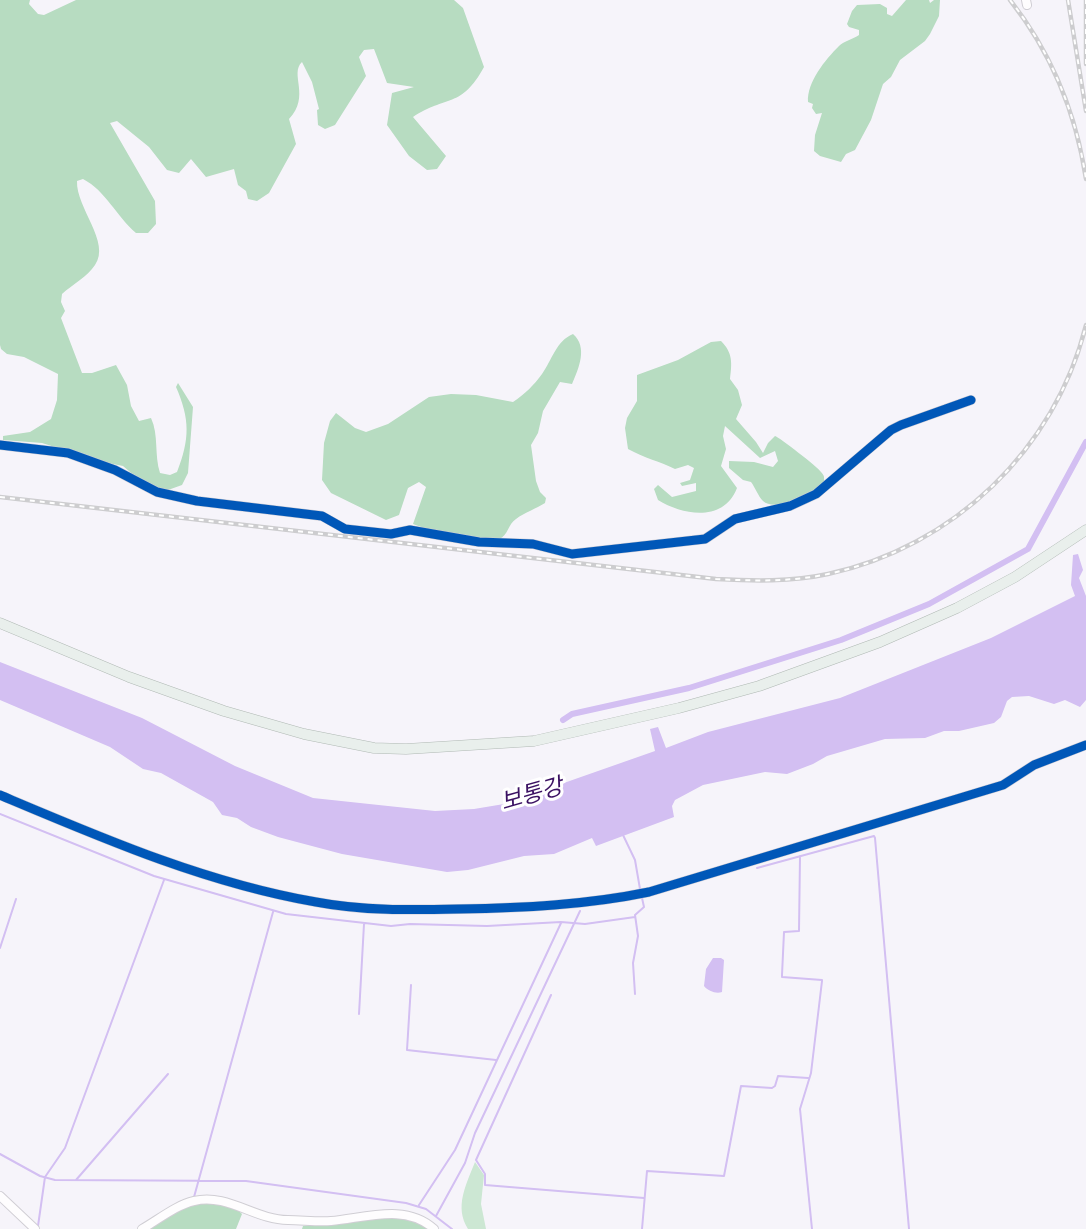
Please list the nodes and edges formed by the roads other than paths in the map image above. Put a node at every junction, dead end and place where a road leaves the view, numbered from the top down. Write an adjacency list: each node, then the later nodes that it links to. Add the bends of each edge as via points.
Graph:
1 (971, 400): 2 (street, via 891,430 802,502 735,519 705,539 572,554 533,544 478,542 410,530 391,534 345,528 321,516 197,501 157,492 68,453)
2 (0, 445)
3 (1086, 530): 4 (main road, via 1015,577 880,642 759,686 534,741 384,748 304,734 129,677)
4 (0, 623)
5 (1086, 745): 6 (street, via 1034,765 1003,785 649,892 510,908 359,908 285,896 125,848)
6 (0, 795)
7 (0, 1196): 8 (street)
8 (35, 1229)
9 (142, 1229): 10 (street, via 186,1204 205,1200 233,1204 269,1219 329,1221 395,1214 417,1217)
10 (434, 1229)

